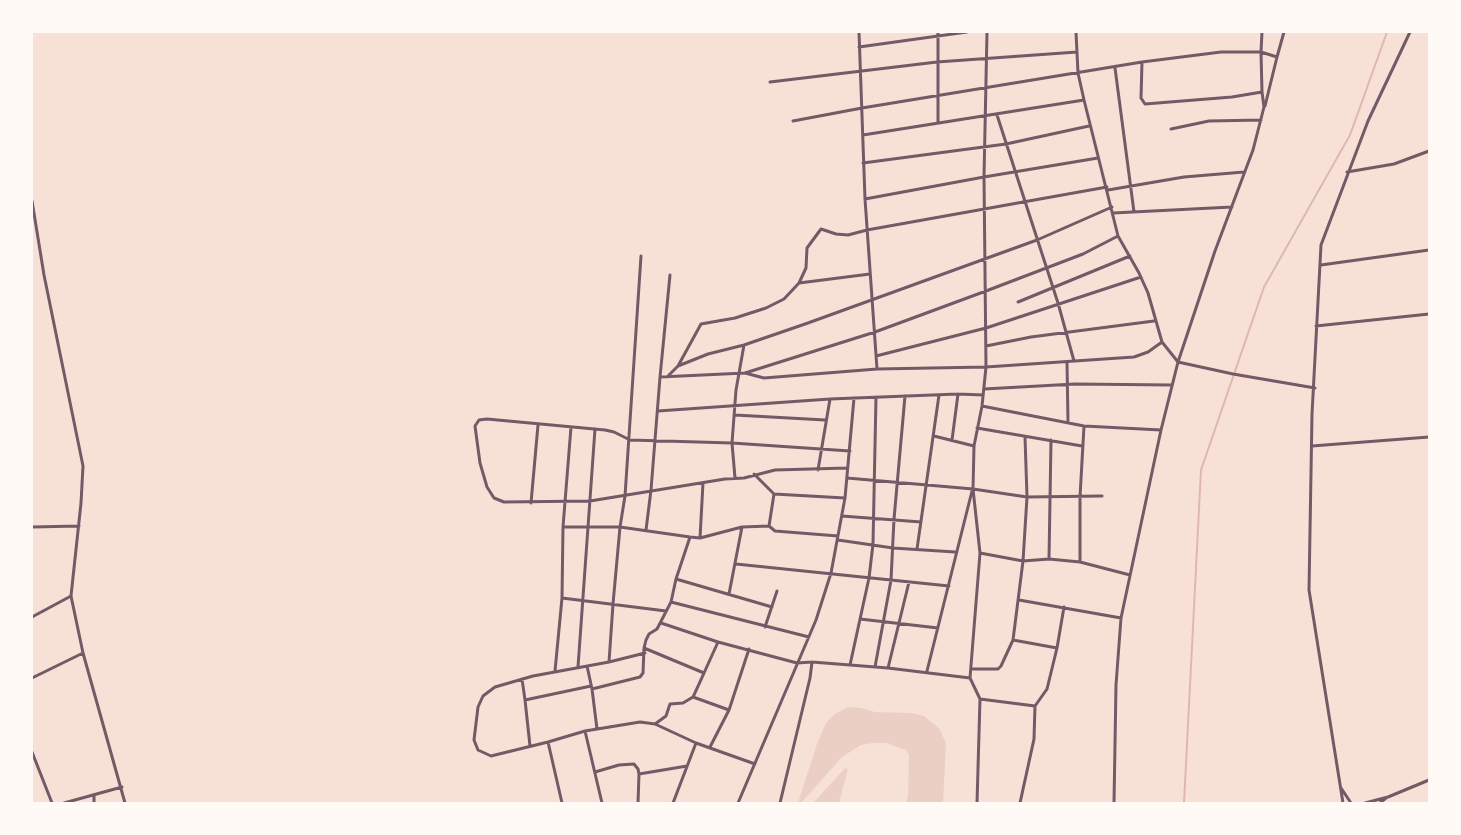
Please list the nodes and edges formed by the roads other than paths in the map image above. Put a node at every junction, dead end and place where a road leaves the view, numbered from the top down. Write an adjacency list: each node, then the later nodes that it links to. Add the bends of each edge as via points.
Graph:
1 (859, 32): 10 (street)
2 (938, 32): 9 (street)
3 (967, 32): 9 (street)
4 (987, 32): 13 (street)
5 (1076, 32): 11 (street)
6 (1262, 32): 12 (street)
7 (1284, 32): 14 (street)
8 (1410, 32): 41 (street)
9 (938, 37): 10 (street); 15 (street)
10 (859, 47): 18 (street)
11 (1077, 52): 13 (street); 19 (street)
12 (1261, 52): 14 (street); 16 (street, via 1221,52); 22 (street)
13 (987, 57): 15 (street); 21 (street)
14 (1278, 57): 25 (street)
15 (937, 62): 18 (street); 23 (street)
16 (1142, 62): 17 (street); 22 (street, via 1141,98 1145,104)
17 (1115, 68): 19 (street); 44 (street)
18 (861, 71): 20 (street); 26 (street)
19 (1078, 73): 21 (street); 24 (street)
20 (770, 82)
21 (985, 87): 23 (street); 28 (street)
22 (1262, 92): 25 (street)
23 (937, 96): 26 (street); 31 (street)
24 (1084, 100): 27 (street); 32 (street)
25 (1264, 107): 29 (street)
26 (862, 108): 30 (street); 34 (street)
27 (997, 115): 28 (street); 35 (street)
28 (986, 116): 31 (street); 36 (street)
29 (1261, 120): 33 (street, via 1209,121); 40 (street)
30 (793, 121)
31 (938, 122): 34 (street)
32 (1090, 126): 35 (street); 38 (street)
33 (1171, 129)
34 (863, 135): 39 (street)
35 (1006, 144): 36 (street); 42 (street)
36 (985, 145): 39 (street); 43 (street)
37 (1429, 151): 41 (street, via 1394,164)
38 (1098, 158): 42 (street); 45 (street)
39 (864, 163): 46 (street)
40 (1244, 172): 44 (street); 50 (street)
41 (1347, 172): 61 (street, via 1321,244)
42 (1015, 173): 43 (street); 48 (street)
43 (984, 177): 46 (street); 51 (street)
44 (1130, 186): 45 (street); 52 (street)
45 (1107, 189): 48 (street); 49 (street)
46 (865, 199): 54 (street)
47 (32, 201): 153 (street, via 44,275 81,454 83,481)
48 (1025, 201): 51 (street); 56 (street)
49 (1112, 207): 53 (street); 56 (street)
50 (1232, 207): 52 (street); 84 (street)
51 (985, 209): 54 (street); 60 (street)
52 (1134, 212): 53 (street)
53 (1113, 213): 55 (street)
54 (867, 230): 63 (street); 66 (street, via 848,235 821,229 807,248 806,268)
55 (1118, 236): 59 (street); 62 (street, via 1083,254)
56 (1037, 240): 60 (street); 62 (street)
57 (1429, 250): 61 (street)
58 (641, 256): 118 (street)
59 (1130, 256): 65 (street); 67 (street)
60 (985, 259): 68 (street); 69 (street)
61 (1321, 265): 74 (street)
62 (1046, 268): 67 (street); 68 (street)
63 (870, 274): 66 (street); 69 (street)
64 (670, 276): 90 (street)
65 (1140, 277): 71 (street); 73 (street, via 1150,300)
66 (800, 283): 85 (street, via 784,299 766,308 721,322 701,324)
67 (1053, 287): 70 (street); 71 (street)
68 (986, 291): 75 (street); 76 (street)
69 (872, 300): 76 (street); 79 (street)
70 (1018, 302)
71 (1058, 303): 75 (street); 77 (street)
72 (1429, 314): 74 (street)
73 (1154, 321): 77 (street); 78 (street)
74 (1316, 326): 94 (street)
75 (986, 328): 80 (street); 81 (street)
76 (875, 332): 81 (street); 89 (street)
77 (1066, 333): 80 (street); 82 (street)
78 (1162, 342): 82 (street, via 1134,358); 84 (street)
79 (744, 345): 85 (street, via 708,354); 88 (street)
80 (986, 346): 86 (street)
81 (876, 356): 87 (street)
82 (1074, 361): 83 (street)
83 (1067, 362): 86 (street); 92 (street)
84 (1178, 362): 93 (street); 94 (street)
85 (678, 366): 91 (street)
86 (986, 366): 87 (street); 95 (street)
87 (877, 369): 89 (street, via 764,378)
88 (739, 373): 89 (street); 91 (street); 103 (street)
89 (745, 373)
90 (660, 377): 91 (street); 105 (street)
91 (667, 377)
92 (1067, 385): 93 (street); 95 (street); 108 (street)
93 (1171, 385): 114 (street)
94 (1315, 388): 125 (street)
95 (984, 389): 98 (street)
96 (939, 394): 97 (street); 99 (street); 115 (street)
97 (958, 394): 98 (street); 119 (street)
98 (983, 395): 104 (street)
99 (905, 396): 100 (street); 134 (street)
100 (876, 397): 101 (street); 133 (street)
101 (854, 398): 102 (street); 127 (street)
102 (830, 399): 103 (street); 107 (street)
103 (736, 404): 105 (street); 106 (street)
104 (982, 406): 108 (street); 112 (street)
105 (658, 411): 121 (street)
106 (735, 415): 107 (street); 122 (street)
107 (825, 420): 126 (street)
108 (1068, 423): 110 (street)
109 (538, 425): 111 (street); 148 (street); 148 (street, via 487,419 479,420 475,426 480,463 486,487 492,496 497,501)
110 (1084, 426): 114 (street); 124 (street)
111 (571, 427): 113 (street); 147 (street)
112 (977, 428): 116 (street); 123 (street)
113 (594, 429): 118 (street, via 614,432); 146 (street)
114 (1161, 430): 174 (street)
115 (934, 436): 119 (street); 136 (street)
116 (1025, 437): 120 (street); 143 (street)
117 (1429, 437): 125 (street)
118 (630, 440): 121 (street); 140 (street)
119 (952, 440): 123 (street)
120 (1051, 440): 124 (street); 144 (street)
121 (654, 441): 122 (street); 138 (street)
122 (732, 443): 126 (street); 131 (street)
123 (974, 446): 137 (street)
124 (1082, 446): 141 (street)
125 (1312, 446): 241 (street, via 1309,590)
126 (821, 448): 127 (street); 129 (street)
127 (850, 451): 128 (street)
128 (847, 468): 129 (street); 132 (street)
129 (818, 470): 130 (street, via 775,470)
130 (754, 474): 131 (street); 139 (street)
131 (735, 478): 135 (street)
132 (848, 478): 133 (street); 145 (street)
133 (873, 481): 134 (street); 150 (street)
134 (898, 482): 136 (street); 151 (street)
135 (703, 483): 138 (street); 162 (street)
136 (925, 484): 137 (street); 152 (street)
137 (973, 489): 143 (street); 167 (street); 168 (street)
138 (651, 490): 140 (street); 160 (street)
139 (774, 494): 145 (street); 154 (street)
140 (625, 496): 146 (street); 158 (street)
141 (1080, 496): 142 (street); 144 (street); 171 (street)
142 (1102, 496)
143 (1027, 497): 144 (street); 170 (street)
144 (1050, 497): 169 (street)
145 (845, 498): 149 (street)
146 (590, 501): 147 (street); 157 (street)
147 (565, 502): 148 (street); 156 (street)
148 (530, 503)
149 (842, 516): 150 (street); 163 (street)
150 (873, 518): 151 (street); 164 (street)
151 (894, 519): 152 (street); 165 (street)
152 (921, 522): 166 (street)
153 (79, 526): 155 (street); 182 (street)
154 (769, 526): 159 (street); 163 (street, via 775,530)
155 (32, 527)
156 (563, 527): 157 (street); 183 (street)
157 (588, 527): 158 (street); 185 (street)
158 (620, 527): 160 (street); 187 (street)
159 (742, 528): 162 (street); 172 (street)
160 (646, 530): 161 (street)
161 (690, 537): 162 (street); 176 (street)
162 (700, 538)
163 (838, 538): 164 (street); 173 (street)
164 (873, 544): 165 (street); 175 (street)
165 (893, 548): 166 (street); 177 (street)
166 (917, 549): 167 (street)
167 (955, 552): 179 (street)
168 (980, 553): 170 (street); 215 (street)
169 (1050, 559): 170 (street); 171 (street)
170 (1023, 561): 184 (street)
171 (1080, 562): 174 (street)
172 (736, 564): 173 (street); 181 (street)
173 (831, 574): 175 (street); 199 (street)
174 (1130, 575): 192 (street)
175 (869, 578): 177 (street); 193 (street)
176 (676, 579): 181 (street); 186 (street)
177 (891, 580): 178 (street); 194 (street)
178 (909, 582): 179 (street); 196 (street)
179 (949, 586): 198 (street)
180 (777, 591): 188 (street)
181 (729, 594): 188 (street)
182 (71, 596): 191 (street); 205 (street)
183 (562, 598): 185 (street); 216 (street)
184 (1019, 600): 189 (street); 200 (street)
185 (582, 601): 187 (street); 212 (street)
186 (671, 602): 190 (street); 197 (street)
187 (612, 604): 190 (street); 207 (street)
188 (772, 607): 197 (street)
189 (1064, 607): 192 (street); 203 (street)
190 (666, 611): 195 (street)
191 (32, 617)
192 (1121, 618): 257 (street, via 1116,685)
193 (860, 619): 194 (street); 210 (street)
194 (884, 622): 196 (street); 213 (street)
195 (661, 623): 201 (street); 202 (street, via 658,629 649,634)
196 (900, 624): 198 (street); 214 (street)
197 (766, 627): 199 (street)
198 (938, 628): 217 (street)
199 (809, 637): 209 (street)
200 (1013, 640): 203 (street); 215 (street, via 998,669)
201 (718, 642): 204 (street); 218 (street)
202 (644, 648): 206 (street); 218 (street)
203 (1057, 648): 226 (street, via 1046,689)
204 (749, 649): 209 (street); 227 (street)
205 (83, 653): 219 (street); 242 (street)
206 (645, 653): 207 (street); 222 (street, via 644,668 640,677)
207 (609, 662): 211 (street)
208 (812, 662): 209 (street); 210 (street); 254 (street)
209 (797, 663): 236 (street)
210 (850, 665): 213 (street)
211 (587, 666): 212 (street); 222 (street)
212 (578, 667): 216 (street)
213 (875, 667): 214 (street)
214 (888, 668): 217 (street)
215 (971, 669): 220 (street)
216 (555, 671): 221 (street)
217 (927, 671): 220 (street)
218 (704, 673): 223 (street)
219 (32, 678)
220 (970, 678): 224 (street)
221 (522, 679): 225 (street); 233 (street, via 495,687 483,696 477,712 474,740 478,750 491,756)
222 (592, 687): 225 (street); 229 (street)
223 (693, 697): 227 (street); 228 (street, via 683,703 670,704 666,716)
224 (980, 699): 226 (street); 255 (street)
225 (525, 700): 233 (street)
226 (1035, 706): 256 (street, via 1034,739)
227 (729, 710): 234 (street)
228 (655, 724): 229 (street, via 640,722); 232 (street)
229 (597, 729): 230 (street)
230 (585, 731): 231 (street); 238 (street)
231 (548, 742): 233 (street); 249 (street)
232 (696, 743): 234 (street); 237 (street)
233 (530, 746)
234 (710, 747): 236 (street)
235 (32, 752): 245 (street)
236 (755, 764): 253 (street)
237 (687, 766): 239 (street); 252 (street)
238 (595, 772): 239 (street, via 631,763); 250 (street)
239 (639, 774): 251 (street)
240 (1429, 780): 244 (street)
241 (1340, 785): 258 (street); 259 (street)
242 (122, 787): 243 (street); 248 (street)
243 (94, 795): 246 (street); 247 (street)
244 (1388, 797): 260 (street); 261 (street)
245 (52, 803)
246 (64, 803)
247 (94, 803)
248 (125, 803)
249 (562, 803)
250 (602, 803)
251 (638, 803)
252 (673, 803)
253 (738, 803)
254 (780, 803)
255 (977, 803)
256 (1020, 803)
257 (1114, 803)
258 (1343, 803)
259 (1351, 803)
260 (1365, 803)
261 (1380, 803)

